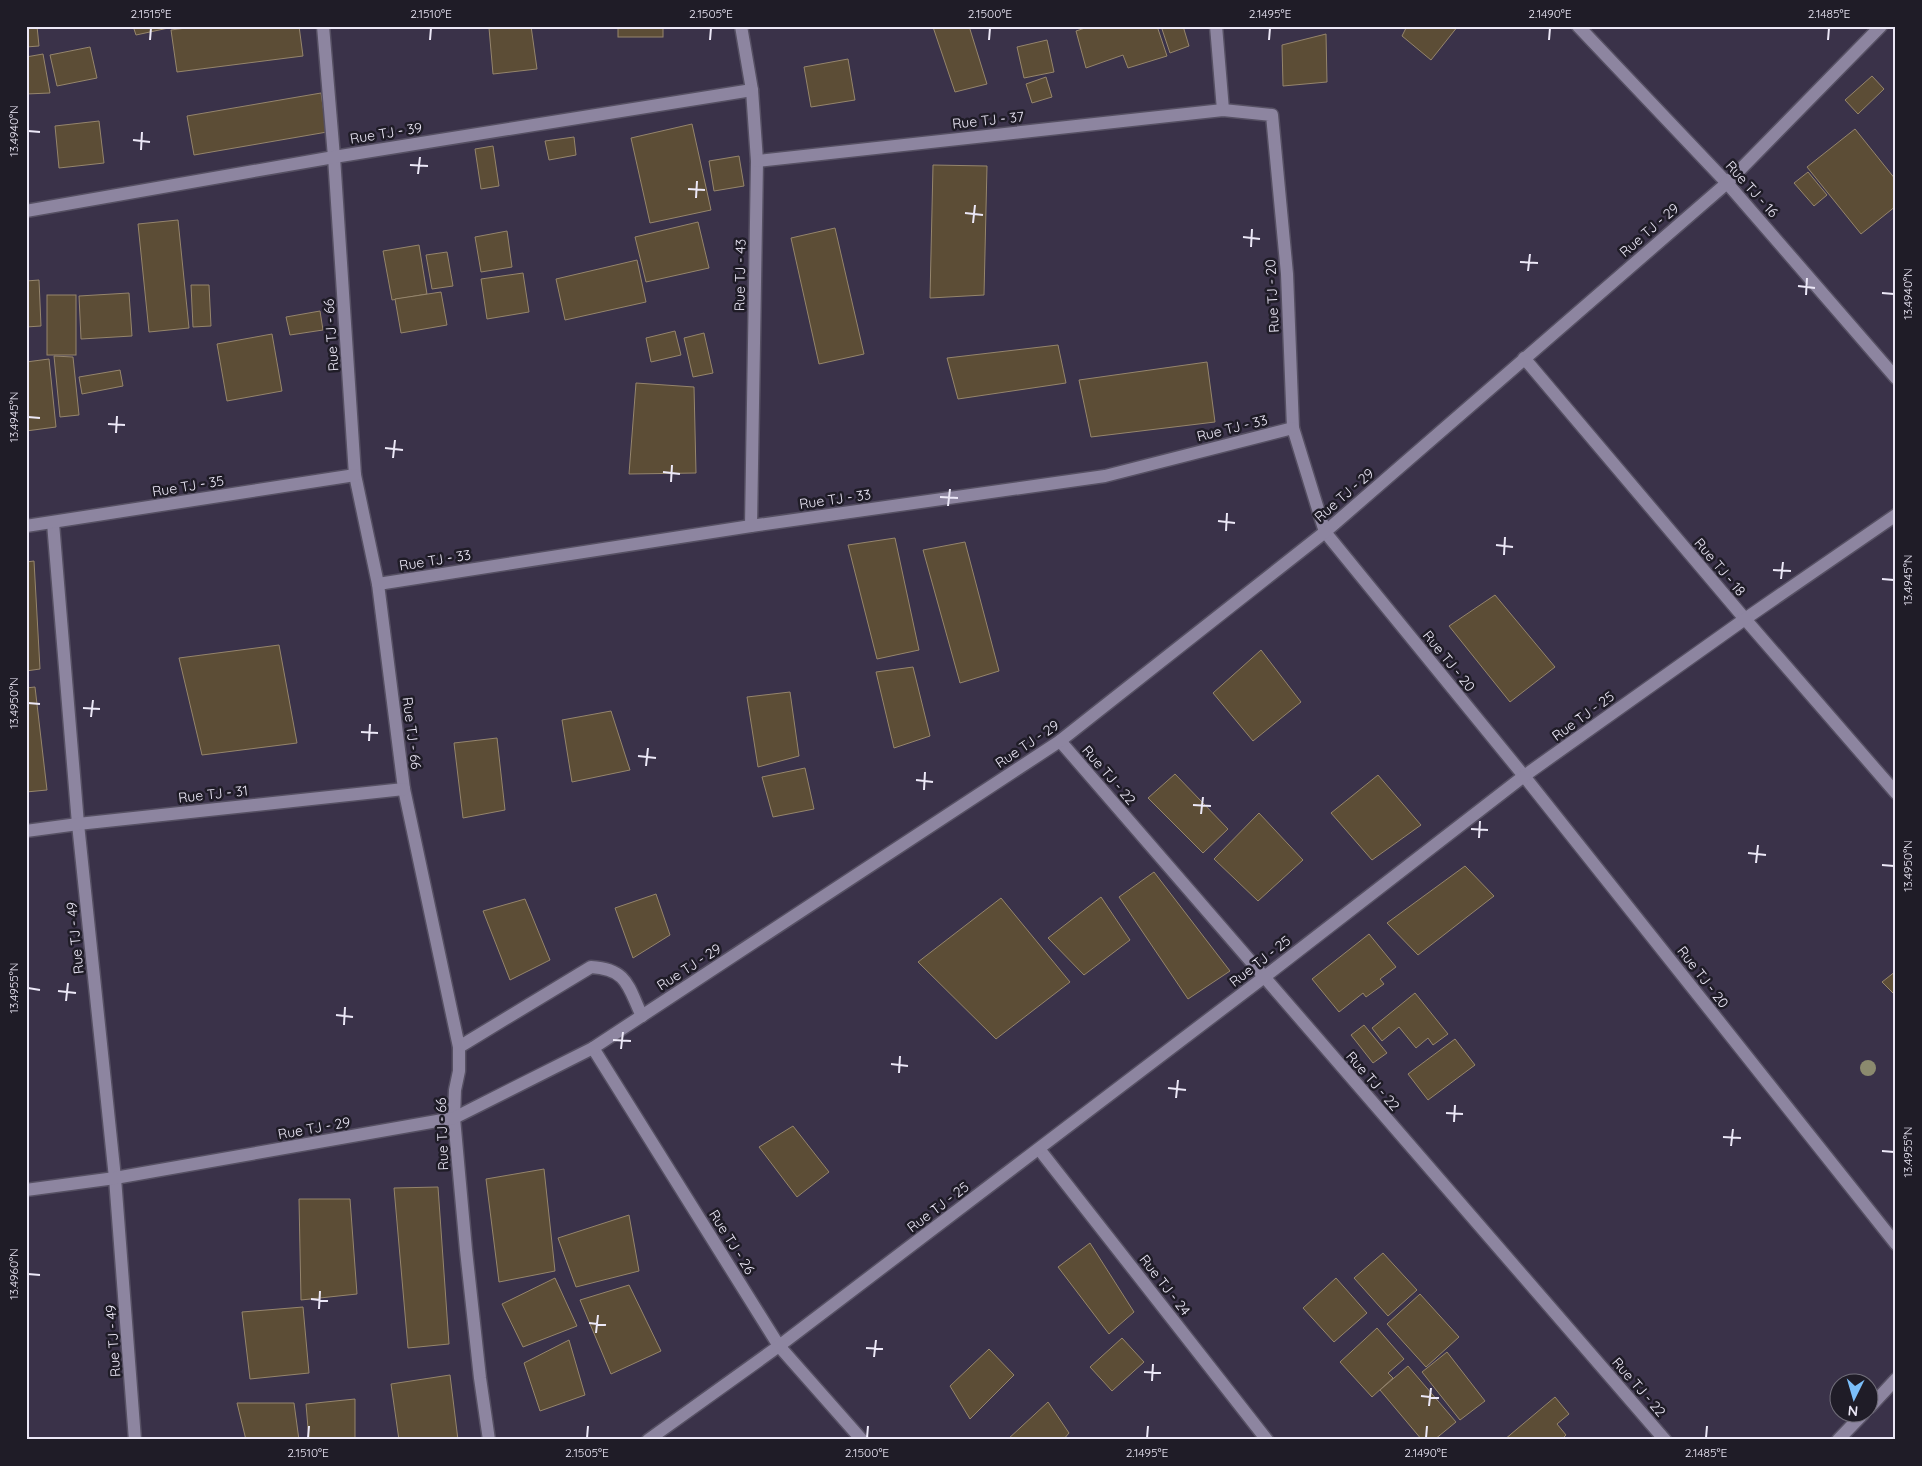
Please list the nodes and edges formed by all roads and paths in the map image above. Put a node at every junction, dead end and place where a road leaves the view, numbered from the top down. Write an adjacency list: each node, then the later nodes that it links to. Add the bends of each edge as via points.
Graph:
1 (323, 26): 8 (street, Rue TJ - 66)
2 (741, 26): 6 (street, Rue TJ - 43)
3 (1216, 26): 7 (street)
4 (1578, 26): 10 (street, Rue TJ - 16)
5 (1881, 26): 10 (street, Rue TJ - 29)
6 (752, 90): 8 (street, Rue TJ - 39); 9 (street, Rue TJ - 43)
7 (1223, 110): 9 (street, Rue TJ - 37); 14 (street, Rue TJ - 20, via 1272,115 1287,274)
8 (334, 157): 11 (street, Rue TJ - 39); 15 (street, Rue TJ - 66)
9 (757, 161): 19 (street, Rue TJ - 43)
10 (1727, 183): 12 (street, Rue TJ - 29); 13 (street, Rue TJ - 16)
11 (26, 211)
12 (1524, 358): 20 (street, Rue TJ - 29); 22 (street, Rue TJ - 18)
13 (1896, 378)
14 (1293, 428): 19 (street, Rue TJ - 33, via 1106,476); 20 (street, Rue TJ - 20)
15 (355, 475): 17 (street, Rue TJ - 35); 21 (street, Rue TJ - 66)
16 (1896, 515): 22 (street, Rue TJ - 25)
17 (53, 523): 18 (street, Rue TJ - 35); 27 (street, Rue TJ - 49)
18 (26, 526)
19 (752, 526): 21 (street, Rue TJ - 33)
20 (1325, 532): 23 (street, Rue TJ - 29); 24 (street, Rue TJ - 20)
21 (378, 584): 25 (street, Rue TJ - 66)
22 (1745, 618): 24 (street, Rue TJ - 25); 26 (street, Rue TJ - 18)
23 (1060, 741): 29 (street, Rue TJ - 22); 30 (street, Rue TJ - 29)
24 (1524, 776): 29 (street, Rue TJ - 25); 37 (street, Rue TJ - 20)
25 (404, 789): 27 (street, Rue TJ - 31); 31 (street, Rue TJ - 66)
26 (1896, 793)
27 (78, 824): 28 (street, Rue TJ - 31); 35 (street, Rue TJ - 49)
28 (26, 832)
29 (1264, 978): 34 (street, Rue TJ - 25); 47 (street, Rue TJ - 22)
30 (642, 1016): 31 (street, via 623,976 607,968 591,967); 32 (street, Rue TJ - 29)
31 (459, 1047): 33 (street, Rue TJ - 66)
32 (593, 1048): 33 (street, Rue TJ - 29); 38 (street, Rue TJ - 26)
33 (454, 1118): 35 (street, Rue TJ - 29); 43 (street, Rue TJ - 66)
34 (1039, 1149): 38 (street, Rue TJ - 25); 46 (street, Rue TJ - 24)
35 (115, 1178): 36 (street, Rue TJ - 29); 42 (street, Rue TJ - 49)
36 (26, 1190)
37 (1896, 1244)
38 (779, 1346): 44 (street, Rue TJ - 25); 45 (street, Rue TJ - 26)
39 (1896, 1379): 40 (street)
40 (1880, 1396)
41 (1853, 1424): 48 (street)
42 (135, 1440)
43 (489, 1440)
44 (648, 1440)
45 (862, 1440)
46 (1267, 1440)
47 (1665, 1440)
48 (1838, 1440)

